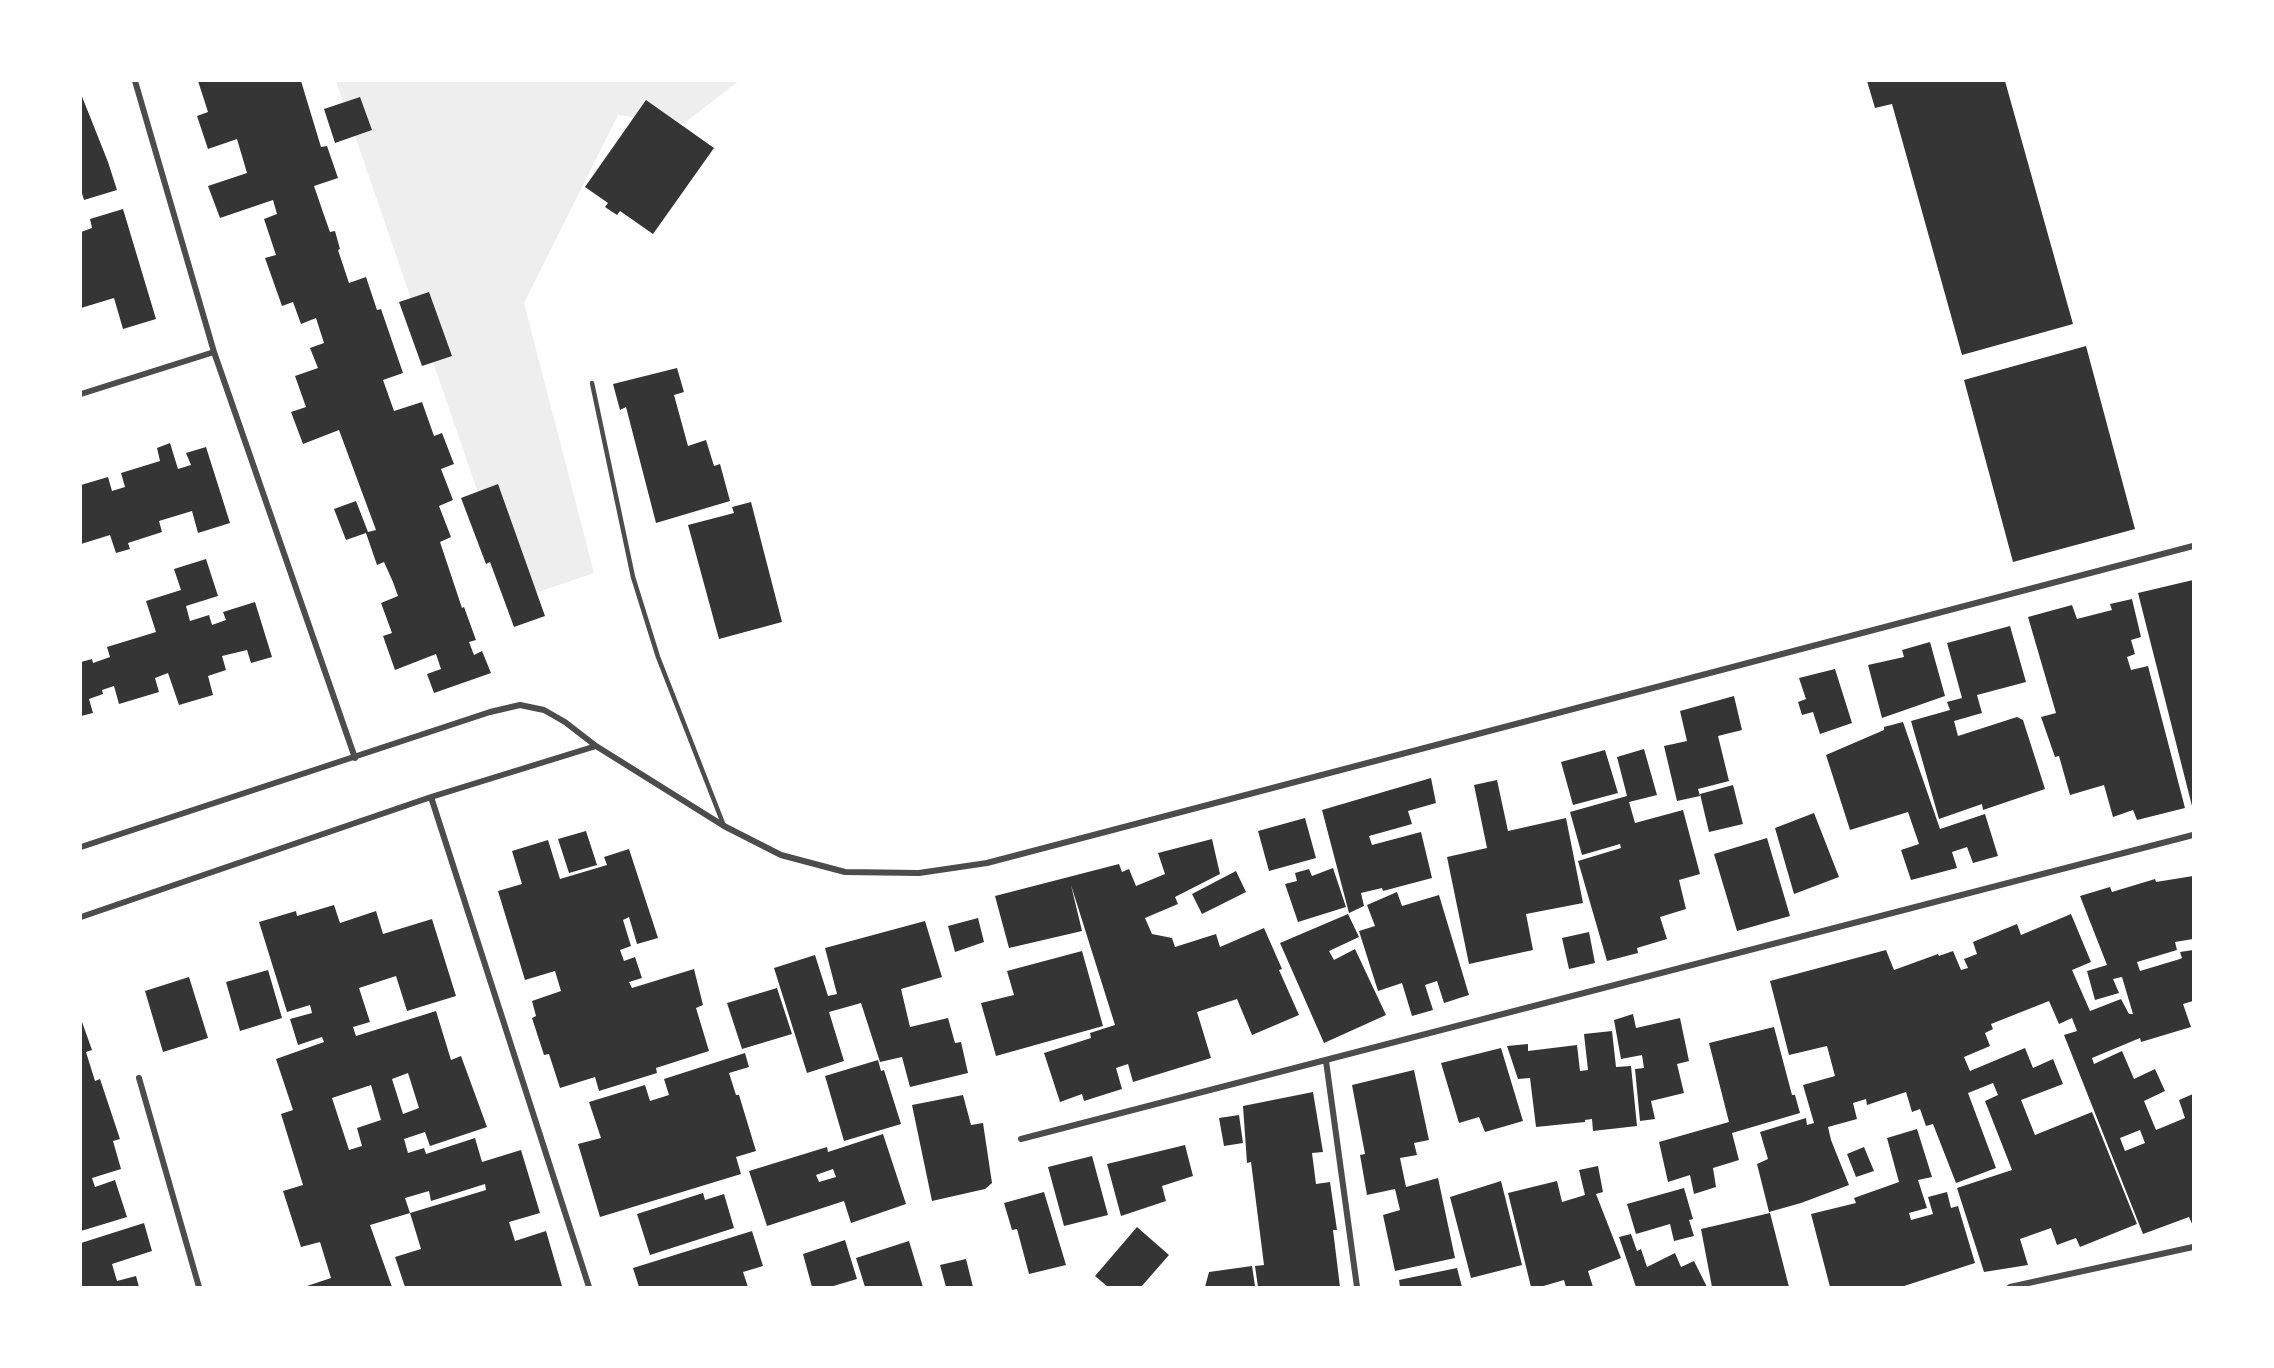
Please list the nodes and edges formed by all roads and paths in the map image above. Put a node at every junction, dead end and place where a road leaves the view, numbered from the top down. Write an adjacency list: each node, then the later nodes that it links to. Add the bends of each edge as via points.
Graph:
1 (135, 81): 2 (street)
2 (214, 352): 4 (street); 7 (street)
3 (592, 383): 9 (lane, via 633,577 658,657)
4 (81, 394)
5 (2193, 546): 9 (street, via 987,863 919,873 845,872 782,855)
6 (596, 746): 7 (street, via 544,710 520,705); 8 (street); 9 (street)
7 (355, 758): 11 (street)
8 (431, 797): 12 (street); 18 (street)
9 (724, 826)
10 (2193, 835): 13 (street)
11 (81, 847)
12 (81, 917)
13 (1326, 1061): 15 (street); 19 (street)
14 (139, 1078): 17 (street)
15 (1021, 1139)
16 (2193, 1247): 20 (street)
17 (199, 1287)
18 (589, 1287)
19 (1357, 1287)
20 (2010, 1287)

